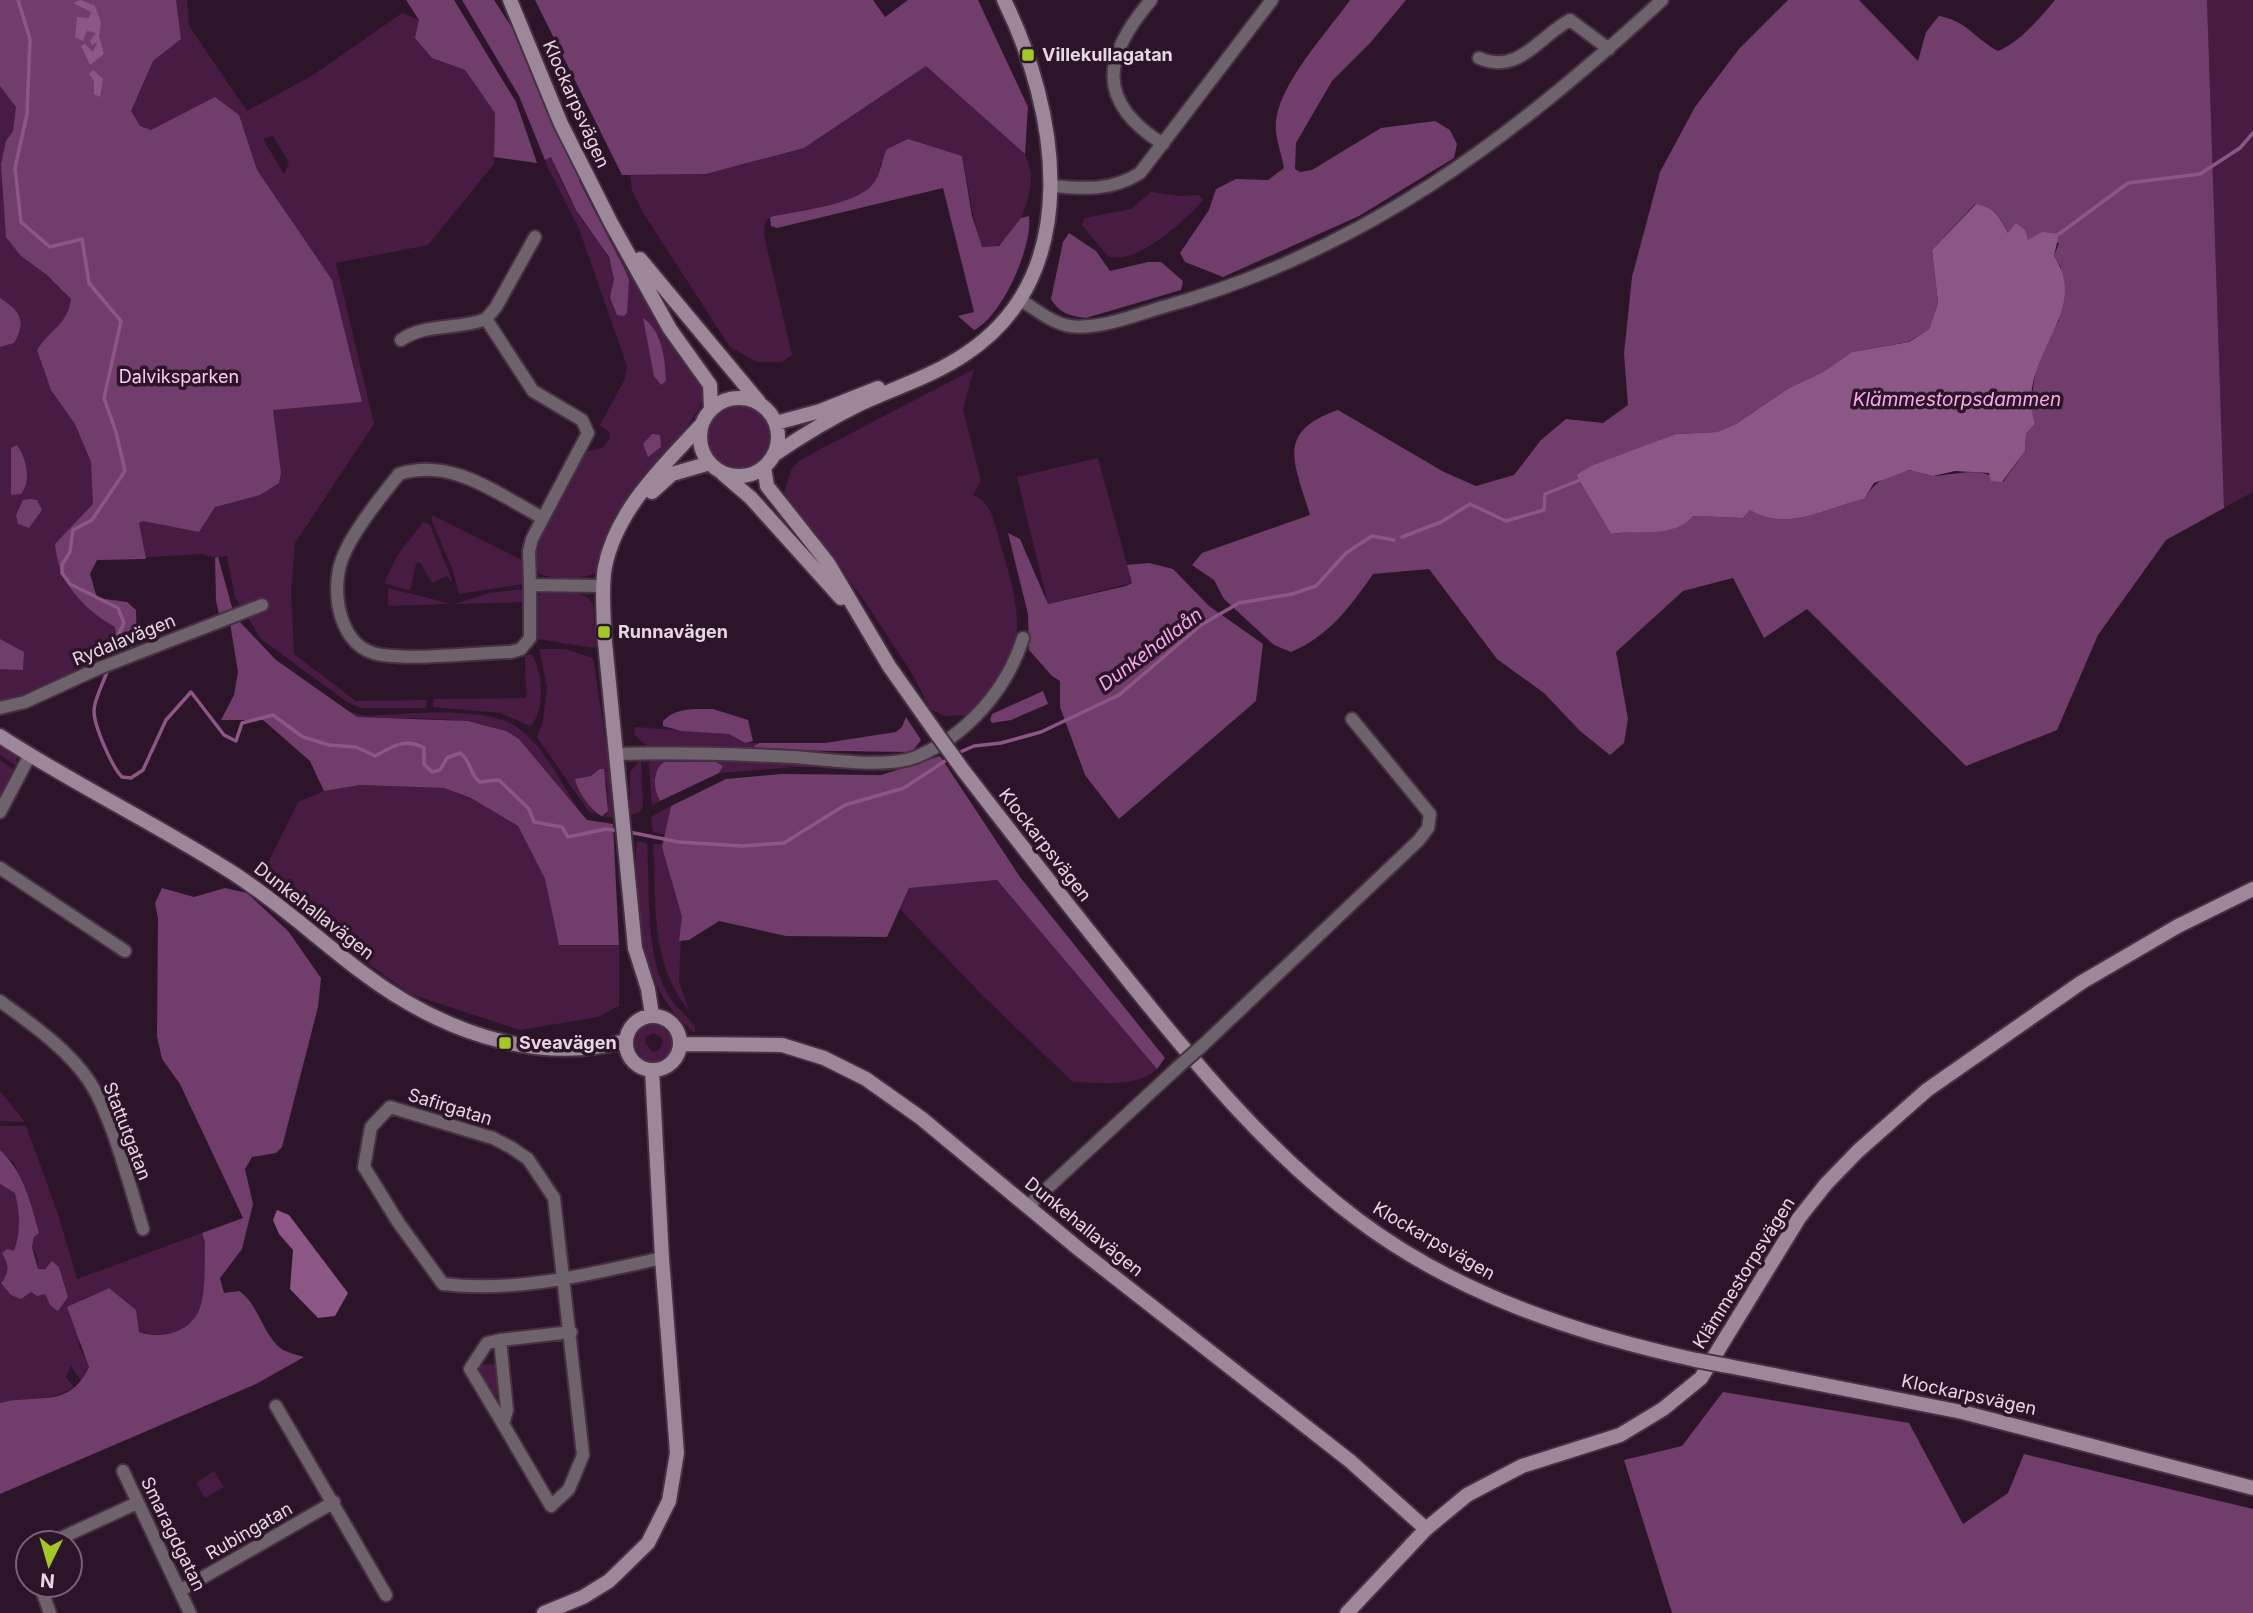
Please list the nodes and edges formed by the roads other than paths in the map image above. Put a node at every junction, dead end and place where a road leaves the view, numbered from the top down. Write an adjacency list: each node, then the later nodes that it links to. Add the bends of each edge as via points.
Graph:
1 (510, 0): 10 (street, Klockarpsvägen, via 561,124)
2 (1004, 0): 9 (street, via 1038,83)
3 (1151, 0): 8 (street, via 1122,38 1114,73 1127,114)
4 (1272, 0): 8 (street)
5 (1662, 0): 6 (street)
6 (1609, 49): 7 (street, via 1570,20 1512,62); 12 (street, via 1565,88 1432,187 1367,226 1305,254 1178,303 1087,326 1063,325)
7 (1479, 58)
8 (1163, 144): 9 (street, via 1140,173 1115,186)
9 (1052, 186): 12 (street, via 1040,255)
10 (611, 222): 16 (street); 17 (street, via 670,329 710,385)
11 (535, 237): 13 (street)
12 (1018, 299): 15 (street, via 992,335)
13 (486, 319): 14 (street, via 455,328 414,331); 23 (street, via 533,391 586,426 588,433)
14 (401, 340)
15 (943, 367): 18 (street); 20 (street, via 812,429)
16 (760, 403): 17 (street, via 735,398); 18 (street)
17 (711, 409): 19 (street)
18 (776, 423): 20 (street)
19 (702, 424): 21 (street, via 701,445); 24 (street, via 623,520)
20 (775, 454): 22 (street)
21 (714, 466): 22 (street, via 744,476); 24 (street, via 672,474 654,489); 28 (street, via 751,498)
22 (764, 467): 28 (street, via 767,486 828,563)
23 (543, 518): 25 (street, via 529,551); 25 (street, via 450,471 420,469 399,474 341,560 340,615 360,645 381,655 510,652 521,649 530,638)
24 (605, 568): 26 (street)
25 (530, 585): 26 (street)
26 (604, 586): 33 (street, via 604,632)
27 (262, 605): 30 (street, Rydalavägen, via 108,664 25,702)
28 (857, 615): 53 (street, Klockarpsvägen, bridge, via 963,770 1199,1067 1260,1132 1358,1220 1432,1265 1521,1309 1627,1345 1987,1418)
29 (1023, 638): 33 (street, via 1016,661 991,700 972,720 914,758 875,761)
30 (0, 708)
31 (1352, 719): 44 (street, bridge, via 1420,799 1430,814 1428,828)
32 (0, 736): 34 (street, Dunkehallavägen)
33 (617, 754): 40 (street, via 635,948)
34 (30, 755): 35 (street); 41 (street, Dunkehallavägen, via 232,873 289,911 360,971 468,1034 540,1048 590,1049)
35 (0, 812)
36 (0, 868): 38 (street)
37 (2253, 889): 57 (street, Klämmestorpsvägen, via 2082,982 1927,1090 1826,1184 1799,1217 1701,1378 1663,1409 1620,1435 1491,1479)
38 (125, 951)
39 (0, 1001): 45 (street, Stattutgatan, via 89,1080)
40 (652, 1015): 41 (street, via 633,1024); 42 (street, via 673,1024)
41 (626, 1041): 43 (street, via 635,1063)
42 (681, 1044): 43 (street, via 673,1062); 44 (street, Dunkehallavägen, via 782,1045 824,1058 866,1079 921,1118)
43 (652, 1070): 46 (street)
44 (1027, 1207): 57 (street, Dunkehallavägen, via 1350,1461)
45 (143, 1229)
46 (662, 1258): 47 (street, Safirgatan); 61 (street, via 677,1453 669,1501 648,1543 609,1581)
47 (564, 1280): 47 (street, Safirgatan, via 503,1286 443,1284 364,1167 366,1142 380,1115 390,1107 424,1117 493,1138 528,1159 554,1198); 48 (street)
48 (571, 1332): 49 (street); 51 (street, via 583,1455 569,1489 551,1506)
49 (500, 1340): 51 (street, via 507,1410); 51 (street, via 487,1343 470,1369)
50 (276, 1406): 54 (street)
51 (503, 1424)
52 (123, 1471): 55 (street, Smaragdgatan)
53 (2253, 1488)
54 (334, 1502): 58 (street, Rubingatan); 59 (street)
55 (137, 1503): 56 (street); 58 (street, Smaragdgatan)
56 (80, 1529)
57 (1426, 1529): 62 (street, Klämmestorpsvägen)
58 (181, 1590): 60 (street, Smaragdgatan)
59 (386, 1595)
60 (191, 1613)
61 (544, 1613)
62 (1347, 1613)

